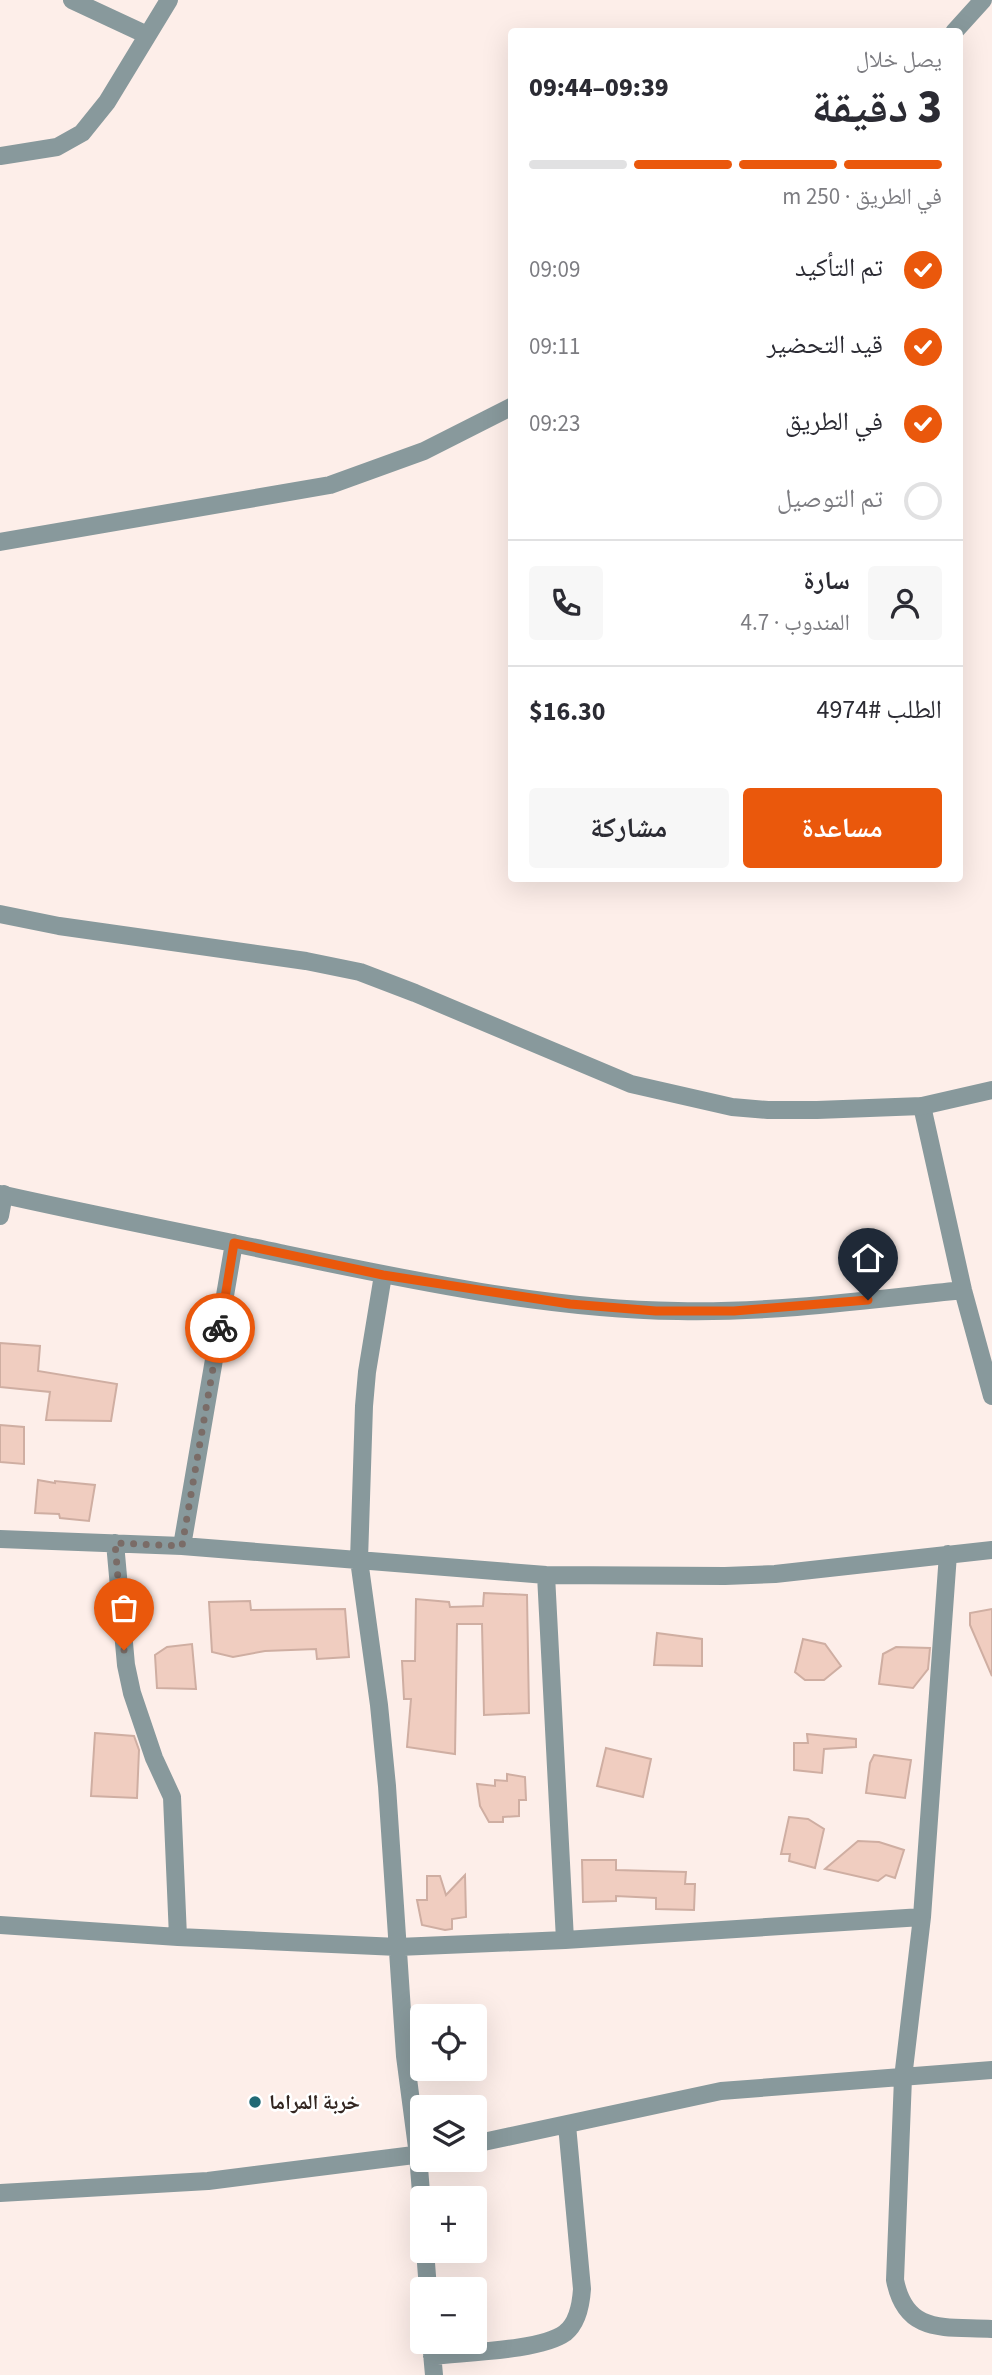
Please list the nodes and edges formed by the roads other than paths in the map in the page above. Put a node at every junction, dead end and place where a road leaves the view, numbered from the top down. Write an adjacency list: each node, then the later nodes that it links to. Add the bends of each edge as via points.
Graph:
1 (72, 0): 5 (street)
2 (169, 0): 5 (street)
3 (983, 0): 4 (street)
4 (958, 28)
5 (147, 36): 6 (street, via 107,102 82,133 57,147)
6 (0, 156)
7 (508, 409): 8 (street, via 424,451 330,485)
8 (0, 542)
9 (0, 914): 11 (street, via 360,972 631,1084 687,1099 768,1110)
10 (992, 1090): 11 (street)
11 (922, 1107): 16 (street)
12 (2, 1194): 13 (street); 14 (street)
13 (0, 1216)
14 (234, 1243): 15 (street); 20 (street)
15 (383, 1275): 16 (street, via 570,1304 678,1311 821,1305); 23 (street, via 365,1395)
16 (963, 1290): 17 (street)
17 (992, 1396)
18 (0, 1539): 19 (street)
19 (115, 1543): 20 (street); 27 (street, via 132,1693 172,1797)
20 (182, 1546): 23 (street)
21 (992, 1549): 22 (street)
22 (948, 1555): 24 (street, via 775,1574); 25 (street)
23 (359, 1560): 24 (street); 29 (street, via 379,1705)
24 (546, 1575): 28 (street)
25 (922, 1917): 28 (street); 31 (street)
26 (0, 1925): 27 (street)
27 (178, 1937): 29 (street)
28 (565, 1940): 29 (street)
29 (398, 1947): 32 (street)
30 (992, 2070): 31 (street)
31 (903, 2078): 33 (street, via 721,2091); 37 (street, via 894,2258 898,2294 903,2307 920,2321)
32 (411, 2095)
33 (567, 2125): 34 (street); 38 (street, via 581,2304 565,2333 533,2345)
34 (487, 2141)
35 (410, 2156): 36 (street, via 208,2181)
36 (0, 2193)
37 (992, 2329)
38 (487, 2346)
39 (432, 2354): 40 (street)
40 (434, 2375)

